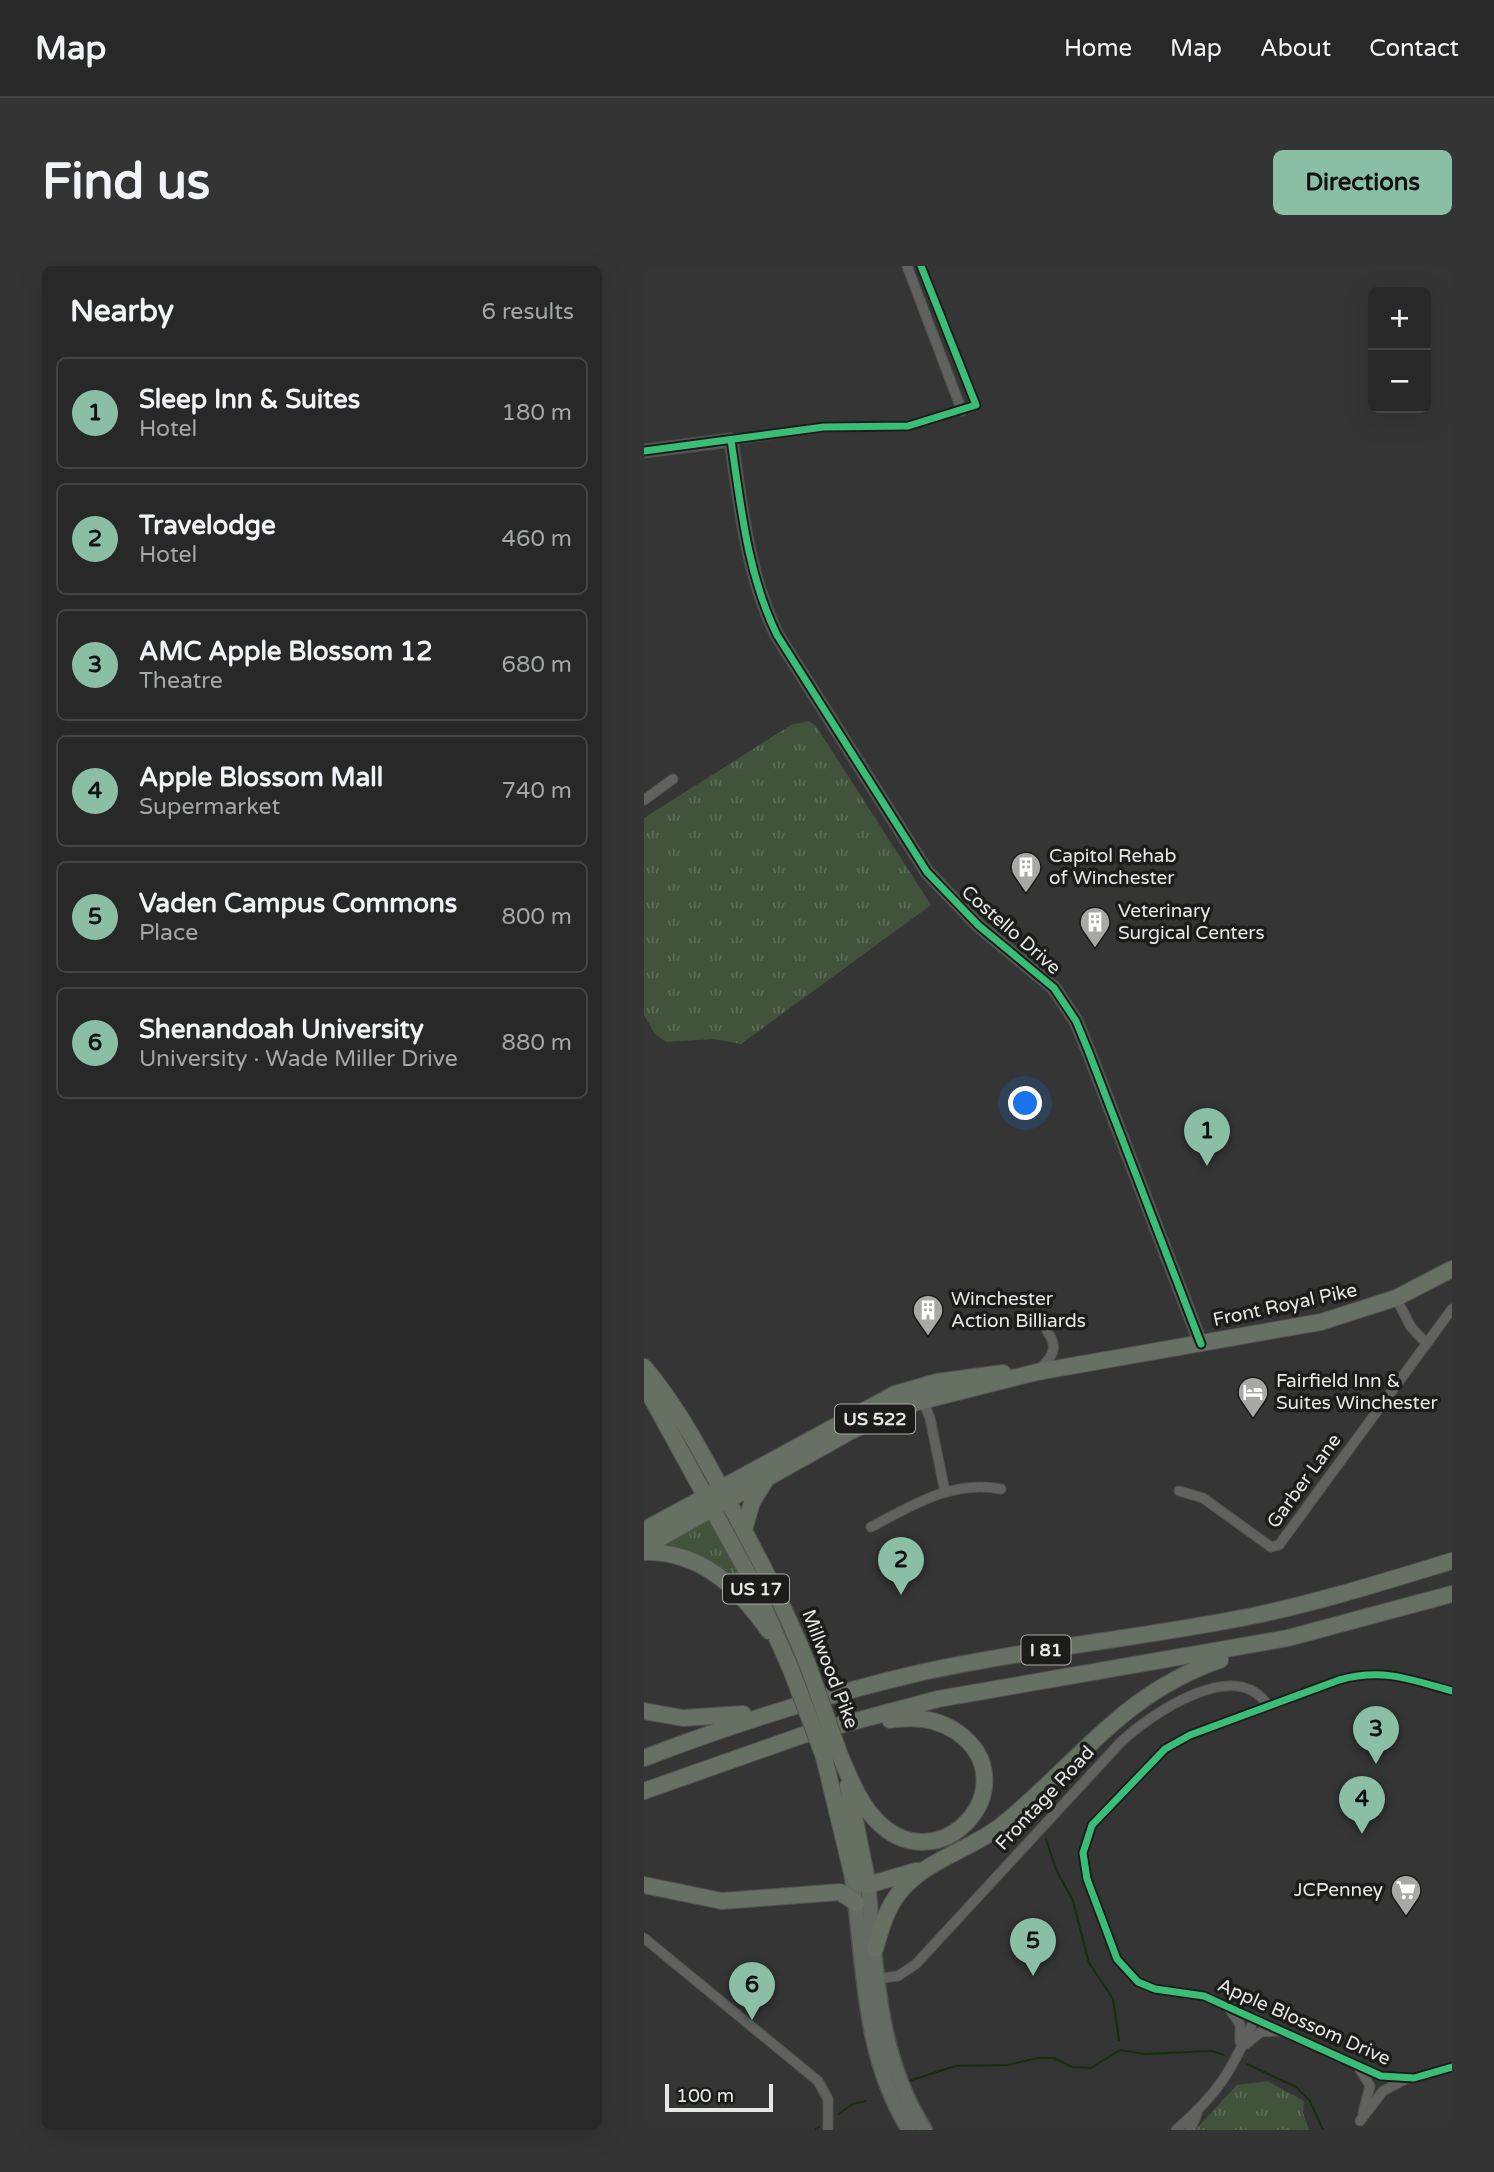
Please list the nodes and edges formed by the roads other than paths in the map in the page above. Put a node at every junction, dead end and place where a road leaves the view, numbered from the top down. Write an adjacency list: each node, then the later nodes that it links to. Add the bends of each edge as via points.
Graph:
1 (907, 266): 3 (street)
2 (922, 266): 3 (street, via 976,405)
3 (962, 411): 4 (street, via 908,426 824,427)
4 (731, 440): 5 (street); 13 (street, Costello Drive, via 748,554 778,635 927,872 978,925 1045,979 1070,1011)
5 (644, 451)
6 (673, 779): 7 (street)
7 (644, 800)
8 (1452, 1269): 9 (highway, Front Royal Pike / US 522)
9 (1396, 1298): 12 (street, via 1411,1327); 13 (highway, Front Royal Pike / US 522, via 1321,1322)
10 (1452, 1309): 12 (street, Garber Lane)
11 (1047, 1331): 15 (street, via 1055,1349)
12 (1426, 1343): 20 (street, Garber Lane, via 1276,1547 1203,1498)
13 (1201, 1345): 15 (highway, Front Royal Pike / US 522)
14 (644, 1367): 22 (highway, Millwood Pike / US 17, via 674,1406)
15 (1037, 1373): 17 (highway, Front Royal Pike / US 522)
16 (644, 1384): 23 (highway, Millwood Pike / US 17)
17 (918, 1394): 18 (highway, Front Royal Pike / US 522); 21 (street, via 930,1418); 22 (highway, Front Royal Pike / US 522, via 863,1410)
18 (765, 1480): 22 (highway, Front Royal Pike / US 522); 26 (highway)
19 (1001, 1489): 21 (street, via 987,1486)
20 (1179, 1491)
21 (945, 1492): 24 (street)
22 (724, 1495): 23 (highway, Front Royal Pike); 26 (highway, Millwood Pike / US 17)
23 (709, 1503): 25 (highway); 27 (highway); 31 (highway, Millwood Pike / US 17, via 753,1583)
24 (871, 1527)
25 (644, 1530)
26 (744, 1530): 37 (highway, Millwood Pike / US 17, bridge, via 778,1593 809,1668)
27 (644, 1550): 31 (highway, via 687,1558 721,1577 744,1598)
28 (1452, 1561): 32 (highway, I 81, via 1256,1615 961,1665)
29 (1452, 1594): 30 (highway, I 81)
30 (1288, 1639): 36 (highway, I 81, via 981,1691); 40 (highway, via 1196,1668 1152,1691 1111,1722 1002,1825)
31 (789, 1665): 37 (highway, Millwood Pike / US 17, bridge)
32 (848, 1691): 35 (highway, via 728,1716 683,1717); 38 (highway, I 81, via 713,1731)
33 (1452, 1691): 34 (street, Apple Blossom Drive, via 1374,1672)
34 (1268, 1706): 47 (street, Frontage Road, via 1249,1687 1224,1686 1185,1699 1150,1718 1120,1743 915,1964 898,1976); 48 (street, Apple Blossom Drive, via 1165,1749 1098,1817 1084,1845 1087,1879 1108,1939 1127,1973 1152,1988 1193,1992)
35 (644, 1711)
36 (839, 1724): 37 (highway, via 854,1726 905,1717 946,1725 975,1751 983,1768 983,1795 969,1822 951,1836 930,1842 907,1839 886,1829 869,1811); 39 (highway, I 81)
37 (832, 1755): 41 (highway, Millwood Pike / US 17); 43 (highway, Millwood Pike / US 17)
38 (644, 1758)
39 (644, 1791)
40 (941, 1862): 43 (highway); 46 (highway, via 915,1877 896,1897)
41 (851, 1869): 43 (highway, via 858,1882); 44 (main road, Millwood Pike / US 17)
42 (644, 1885): 44 (highway, via 722,1901 840,1892)
43 (868, 1885): 46 (main road, Millwood Pike / US 17)
44 (856, 1903): 47 (main road, Millwood Pike / US 17)
45 (644, 1938): 58 (street, via 818,2081 826,2094)
46 (875, 1949): 47 (main road, Millwood Pike / US 17)
47 (871, 1979): 59 (main road, US 17, via 868,2025 881,2074); 60 (main road, US 17, via 888,2051)
48 (1226, 2005): 49 (street, Apple Blossom Drive); 51 (street, via 1242,2028)
49 (1255, 2018): 50 (street, Apple Blossom Drive); 51 (street, Apple Blossom Drive)
50 (1282, 2031): 51 (street, via 1257,2034); 52 (street, Apple Blossom Drive)
51 (1237, 2057): 56 (street, Apple Blossom Drive, via 1222,2085)
52 (1356, 2065): 54 (street, Apple Blossom Drive); 57 (street, via 1370,2086)
53 (1452, 2067): 55 (street, Apple Blossom Drive)
54 (1381, 2076): 55 (street, Apple Blossom Drive); 57 (street)
55 (1409, 2078): 57 (street, via 1387,2087)
56 (1197, 2113): 61 (street, Apple Blossom Drive); 62 (street, Apple Blossom Drive)
57 (1358, 2125)
58 (828, 2128)
59 (909, 2130)
60 (925, 2130)
61 (1176, 2130)
62 (1188, 2130)

